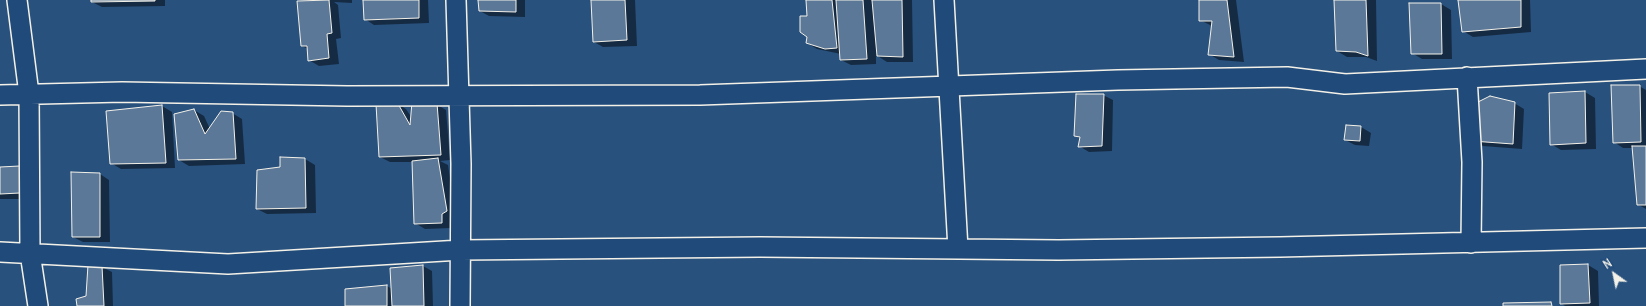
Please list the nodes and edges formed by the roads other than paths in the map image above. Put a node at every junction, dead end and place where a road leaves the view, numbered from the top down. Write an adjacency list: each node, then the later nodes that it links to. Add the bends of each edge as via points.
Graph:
1 (17, 0): 7 (street)
2 (456, 0): 9 (street)
3 (944, 0): 6 (street)
4 (1646, 69): 5 (street)
5 (1467, 77): 6 (street, via 1345,84 1287,77); 11 (street, via 1472,162)
6 (950, 86): 9 (street, via 700,95); 12 (street)
7 (28, 94): 8 (street); 9 (street, via 122,92); 15 (street)
8 (0, 95)
9 (460, 96): 13 (street)
10 (1646, 238): 11 (street)
11 (1471, 243): 12 (street)
12 (958, 249): 13 (street, via 760,247)
13 (461, 250): 15 (street, via 228,264); 17 (street)
14 (0, 252): 15 (street)
15 (30, 253): 16 (street)
16 (38, 306)
17 (460, 306)

